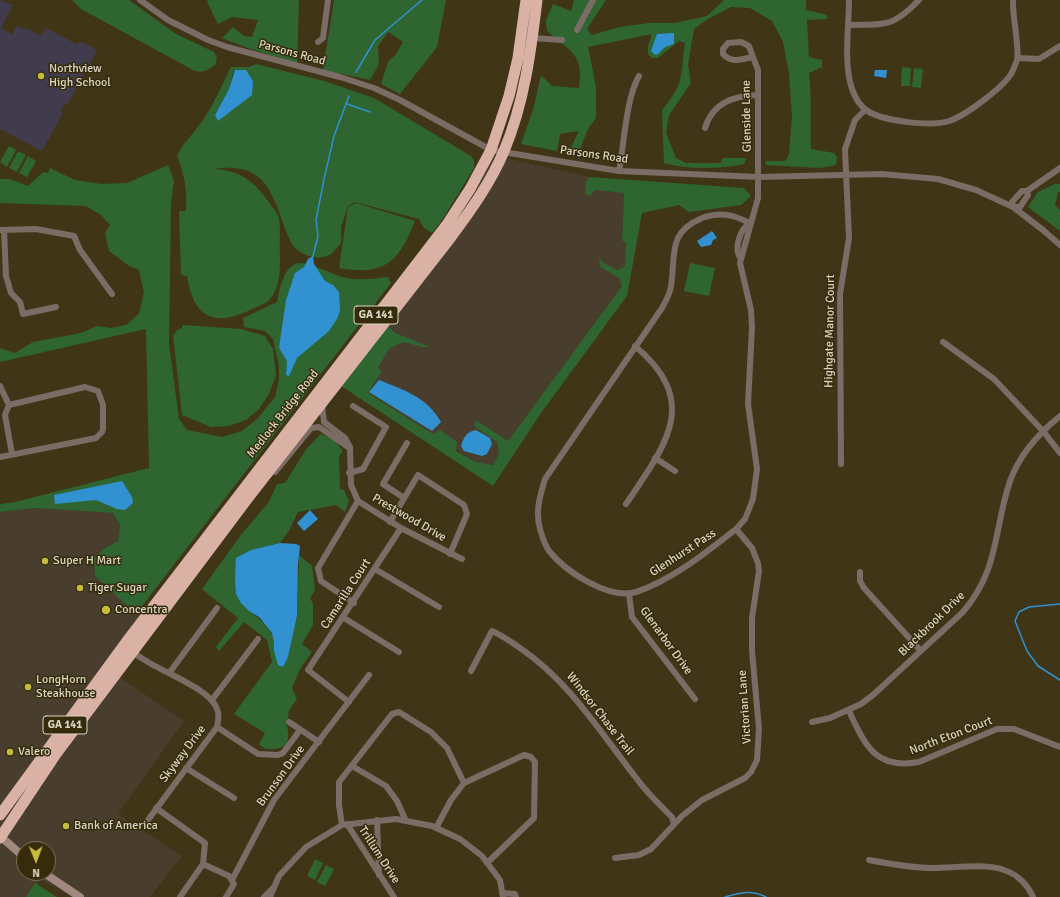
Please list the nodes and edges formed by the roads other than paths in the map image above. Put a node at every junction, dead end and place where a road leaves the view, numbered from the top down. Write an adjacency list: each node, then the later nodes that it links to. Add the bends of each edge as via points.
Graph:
1 (140, 0): 21 (street, Parsons Road, via 168,20 215,43 374,88)
2 (328, 0): 13 (street, via 323,38)
3 (526, 0): 21 (highway, Medlock Bridge Road / GA 141, via 518,58 509,96)
4 (537, 0): 11 (highway, Medlock Bridge Road / GA 141)
5 (593, 0): 10 (street)
6 (849, 0): 9 (street)
7 (919, 0): 9 (street, via 894,22)
8 (1013, 0): 16 (street)
9 (849, 25): 19 (street, via 849,79 855,96)
10 (577, 30)
11 (533, 38): 12 (street); 22 (highway, Medlock Bridge Road / GA 141)
12 (562, 40)
13 (318, 42)
14 (1060, 46): 16 (street, via 1039,59)
15 (753, 57): 15 (street, Glenside Lane, via 748,46 741,42 728,43 723,49 723,54 728,60); 18 (street, Glenside Lane, via 758,70)
16 (1018, 58): 19 (street, via 1002,85 974,107 949,121 931,123 890,119)
17 (639, 76): 24 (street, via 631,97)
18 (758, 95): 20 (street, via 732,98 721,104 714,109); 26 (street, Glenside Lane)
19 (865, 110): 25 (street, Highgate Manor Court, via 850,130 845,149)
20 (705, 128)
21 (491, 150): 22 (street, Parsons Road); 67 (highway, Medlock Bridge Road / GA 141, via 448,223)
22 (504, 152): 24 (street, Parsons Road); 37 (highway, Medlock Bridge Road / GA 141, via 480,196 451,237)
23 (1060, 168): 27 (street, via 1028,191 1020,207)
24 (620, 171): 26 (street, Parsons Road)
25 (845, 174): 26 (street, Parsons Road); 27 (street, Parsons Road, via 905,175 938,179 976,190); 47 (street, Highgate Manor Court, via 849,238 840,294)
26 (759, 177): 28 (street, Glenhurst Pass, via 758,198)
27 (1013, 207): 30 (street, Parsons Road)
28 (750, 223): 34 (street, Glenhurst Pass, via 726,214 706,217 684,229 674,246 669,295); 56 (street, Glenhurst Pass, via 751,228 741,259 751,310 748,404 757,469 753,499 744,519)
29 (2, 230): 31 (street, via 36,229 74,236 80,250); 32 (street, via 6,276 11,293 20,302 23,314)
30 (1060, 245)
31 (112, 294)
32 (56, 306)
33 (943, 342): 40 (street, via 994,379)
34 (635, 346): 46 (street, via 652,360 661,372 672,398 668,437); 61 (street, Glenhurst Pass, via 545,479 537,506 544,542 570,571 607,591)
35 (0, 386): 36 (street)
36 (9, 405): 44 (street, via 5,415); 44 (street, via 85,388 98,391 103,405 102,432 96,438)
37 (322, 405): 42 (street, via 324,422 344,438); 50 (highway, Medlock Bridge Road / GA 141)
38 (353, 406): 49 (street, via 386,427 362,469)
39 (1060, 416): 40 (street, Blackbrook Drive)
40 (1043, 431): 43 (street); 68 (street, Blackbrook Drive, via 1024,456 1011,480 993,559 982,587 963,612)
41 (407, 443): 51 (street, via 383,484)
42 (350, 447): 49 (street, Prestwood Drive); 50 (street, Medlock Bridge Road, via 319,427 312,428 275,471)
43 (1060, 453)
44 (12, 454): 45 (street)
45 (0, 457)
46 (655, 458): 48 (street); 53 (street)
47 (841, 464)
48 (675, 472)
49 (350, 473): 52 (street, Prestwood Drive, via 351,485)
50 (259, 485): 69 (highway, Medlock Bridge Road / GA 141)
51 (404, 498): 54 (street); 57 (street, via 418,475 464,505 467,514)
52 (358, 501): 54 (street, Prestwood Drive); 62 (street, via 318,568 321,581)
53 (626, 504)
54 (390, 522): 55 (street, Prestwood Drive)
55 (401, 528): 57 (street, Prestwood Drive); 59 (street, Camarilla Court)
56 (736, 529): 61 (street, Glenhurst Pass, via 670,576); 93 (street, Victorian Lane, via 752,548 759,571 752,618 759,754 745,778 702,800)
57 (450, 554): 58 (street, Prestwood Drive)
58 (462, 559)
59 (375, 569): 62 (street, Camarilla Court); 63 (street)
60 (860, 572): 68 (street, via 860,581 864,588)
61 (629, 594): 74 (street, Glenarbor Drive, via 632,617)
62 (354, 603): 65 (street, Camarilla Court)
63 (439, 606)
64 (217, 608): 72 (street)
65 (344, 618): 70 (street); 76 (street, Camarilla Court, via 308,670)
66 (258, 639): 75 (street)
67 (123, 646): 69 (street); 89 (highway, Medlock Bridge Road / GA 141)
68 (921, 651): 77 (street, Blackbrook Drive, via 873,695)
69 (132, 652): 72 (street); 96 (highway, Medlock Bridge Road / GA 141, via 56,754)
70 (399, 652)
71 (471, 671): 93 (street, Windsor Chase Trail, via 492,631 527,652 550,670 575,696 638,781 672,817)
72 (170, 672): 75 (street)
73 (369, 675): 76 (street, Brunson Drive)
74 (695, 699)
75 (212, 700): 80 (street, Skyway Drive, via 218,709)
76 (349, 702): 82 (street, Brunson Drive)
77 (849, 711): 79 (street, Blackbrook Drive); 83 (street, North Eton Court, via 868,748 880,758 894,763 919,762 997,729 1014,729)
78 (289, 722): 81 (street)
79 (812, 722)
80 (217, 727): 81 (street, via 263,756 283,753); 85 (street, Skyway Drive)
81 (300, 730): 82 (street)
82 (319, 742): 103 (street, Brunson Drive, via 274,800)
83 (1060, 747)
84 (352, 766): 86 (street, via 392,714 399,712 431,732 447,748); 91 (street, via 386,786); 94 (street, via 340,782 339,805)
85 (186, 768): 87 (street); 88 (street, Skyway Drive)
86 (464, 783): 95 (street, via 451,800); 100 (street, via 524,755 531,757 535,762 534,818)
87 (234, 798)
88 (156, 808): 92 (street, Skyway Drive); 101 (street, via 205,843)
89 (0, 815)
90 (377, 820): 91 (street); 94 (street); 102 (street)
91 (406, 821): 95 (street)
92 (145, 824)
93 (674, 824): 98 (street, Victorian Lane, via 657,844 645,853)
94 (345, 825): 102 (street, Trillum Drive); 105 (street, via 306,847 279,876)
95 (436, 828): 100 (street, via 460,838)
96 (0, 837): 97 (main road)
97 (16, 850)
98 (615, 858)
99 (869, 860): 115 (street, via 932,868 1003,870 1019,878)
100 (487, 863): 106 (street, via 500,880)
101 (203, 864): 103 (street, via 229,876); 108 (street)
102 (380, 875): 113 (street, Trillum Drive)
103 (232, 880): 109 (street, Brunson Drive, via 234,884)
104 (56, 881): 107 (main road)
105 (276, 885): 110 (street); 111 (street); 112 (street)
106 (503, 895): 114 (street, via 515,894)
107 (80, 897)
108 (180, 897)
109 (226, 897)
110 (264, 897)
111 (270, 897)
112 (275, 897)
113 (394, 897)
114 (516, 897)
115 (1033, 897)

